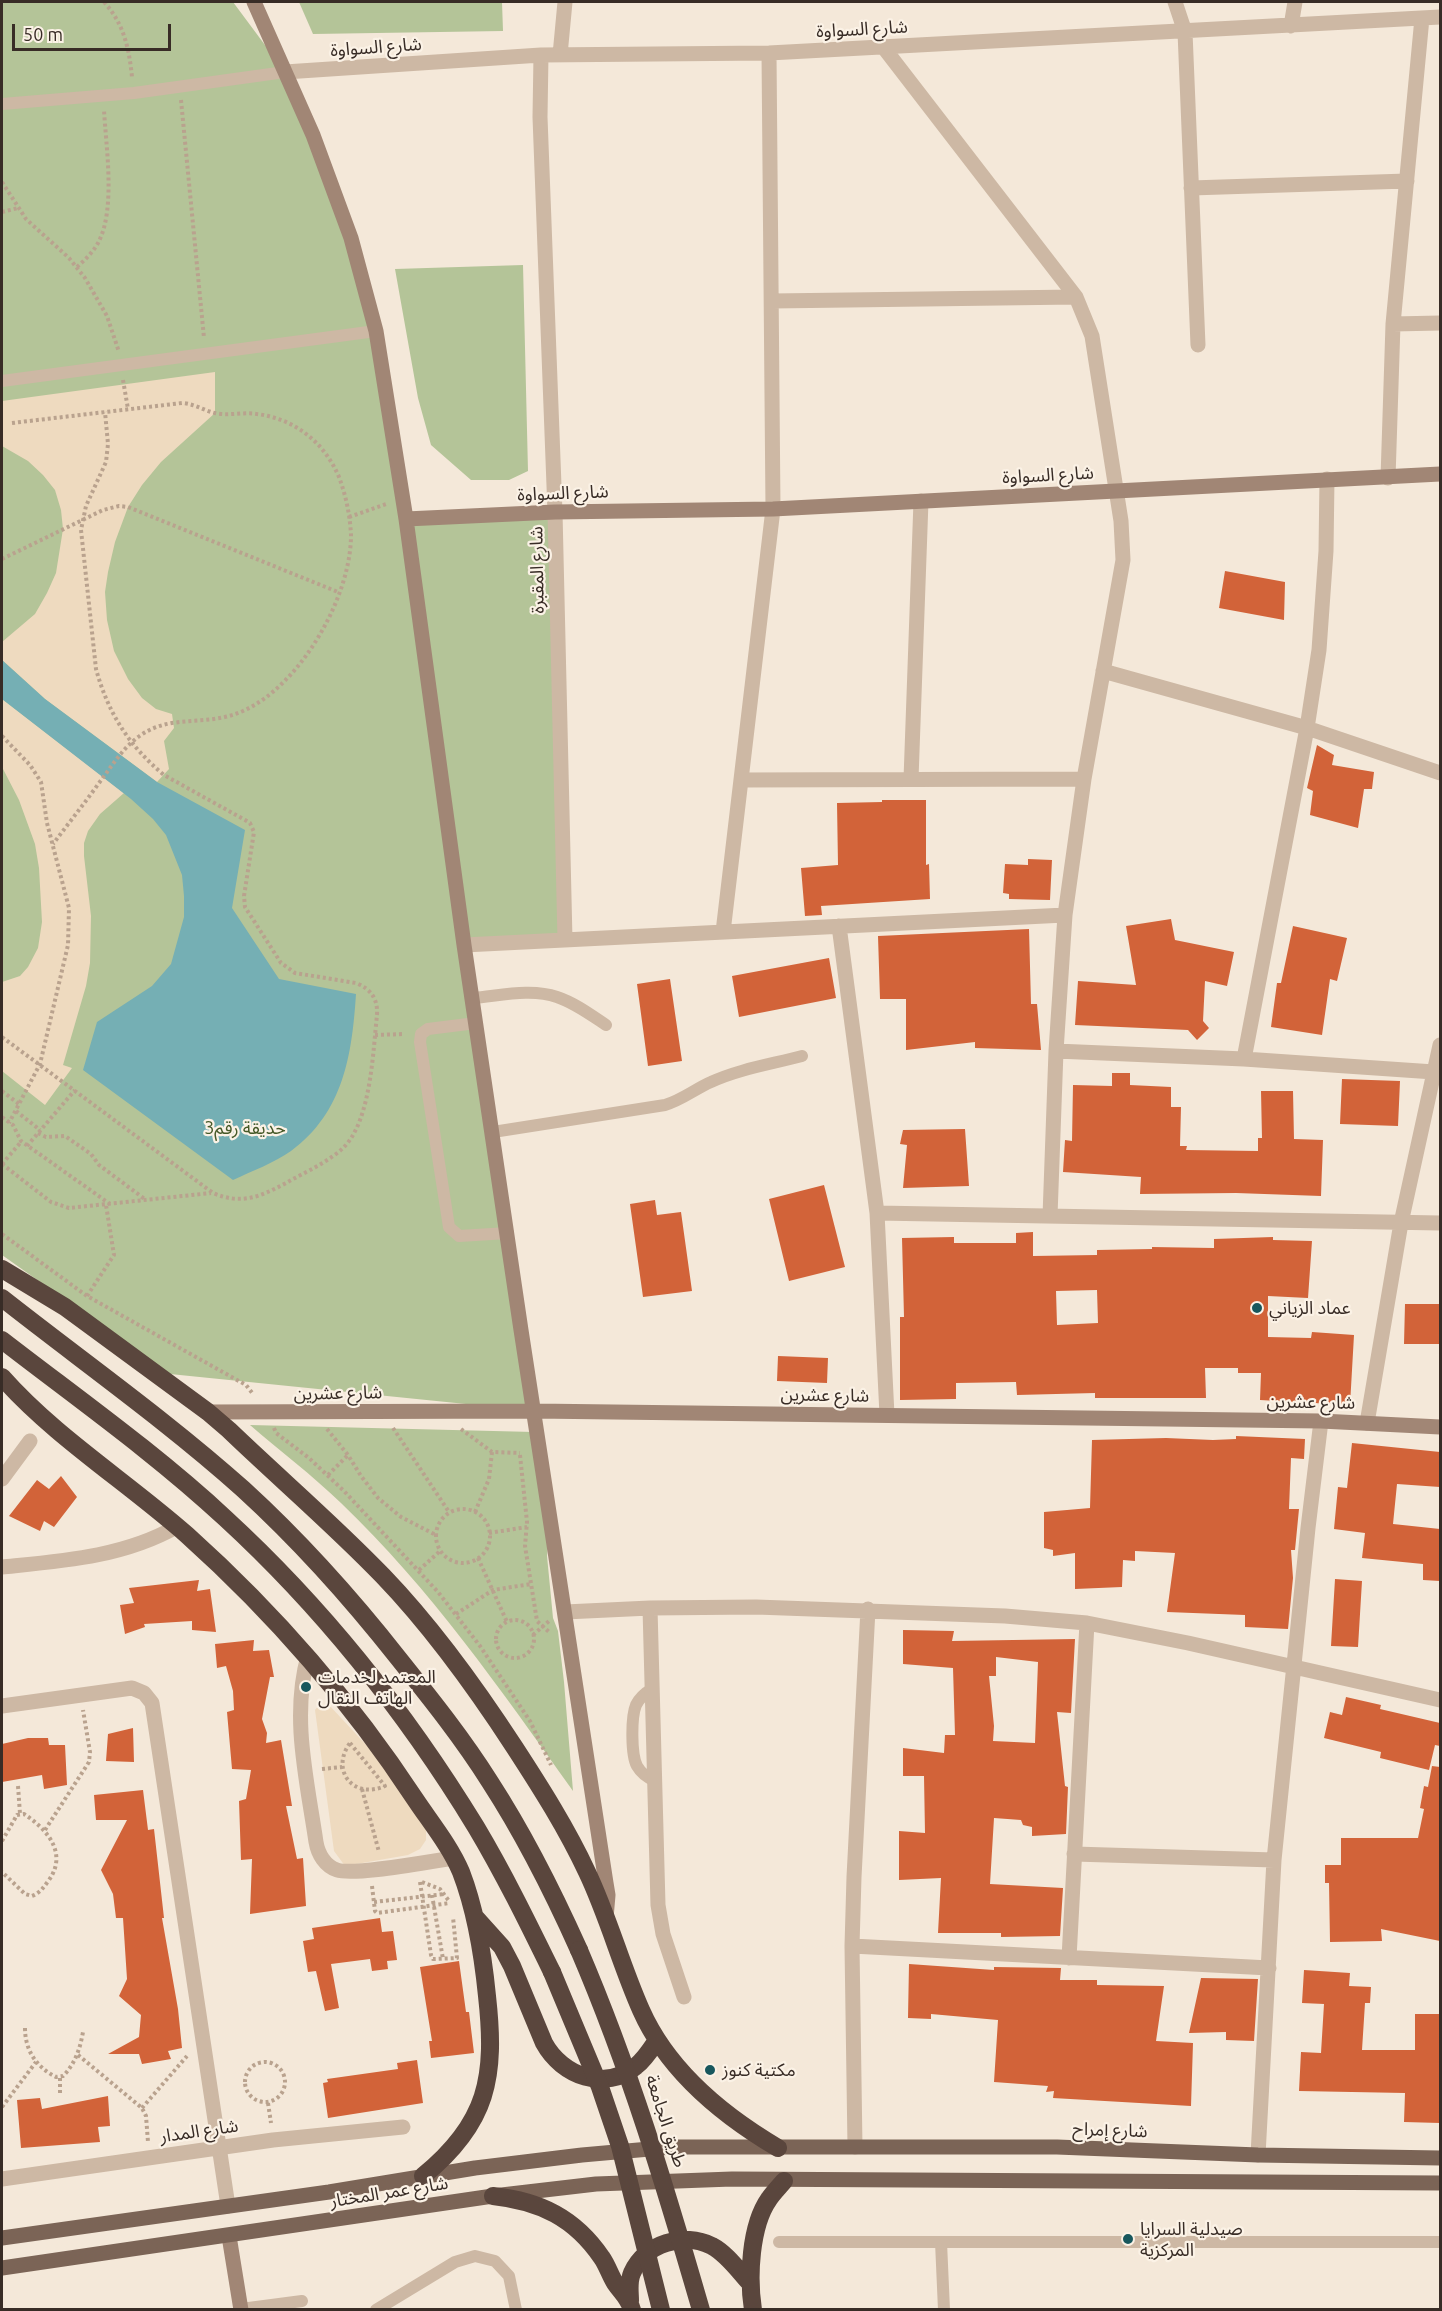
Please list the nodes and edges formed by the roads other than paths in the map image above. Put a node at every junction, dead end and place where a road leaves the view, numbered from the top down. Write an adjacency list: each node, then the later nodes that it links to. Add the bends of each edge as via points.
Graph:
1 (254, 2): 13 (street)
2 (565, 2): 12 (street)
3 (1175, 2): 8 (street)
4 (1295, 2): 7 (street)
5 (1440, 17): 6 (street, شارع السواوة)
6 (1422, 18): 7 (street, شارع السواوة); 15 (street)
7 (1291, 26): 8 (street, شارع السواوة)
8 (1185, 32): 9 (street, شارع السواوة); 16 (street)
9 (884, 48): 10 (street, شارع السواوة); 17 (street)
10 (769, 53): 12 (street, شارع السواوة); 18 (street)
11 (541, 55): 12 (street, شارع السواوة); 13 (street, شارع السواوة); 30 (street, شارع المقبرة)
12 (561, 55)
13 (285, 72): 14 (lane, via 135,93); 21 (street, via 351,238)
14 (2, 104)
15 (1407, 181): 16 (street); 20 (street)
16 (1191, 188): 22 (street)
17 (1076, 297): 18 (street); 27 (street, via 1092,336)
18 (772, 301): 29 (street)
19 (1440, 323): 20 (street)
20 (1394, 324): 25 (street)
21 (376, 331): 23 (lane); 31 (street)
22 (1198, 345)
23 (2, 381)
24 (1440, 474): 25 (street, شارع السواوة)
25 (1388, 478): 26 (street, شارع السواوة)
26 (1327, 479): 27 (street, شارع السواوة); 33 (street, via 1323,607)
27 (1116, 490): 28 (street, شارع السواوة); 32 (street, via 1123,560)
28 (921, 501): 29 (street, شارع السواوة); 35 (street)
29 (773, 509): 30 (street, شارع السواوة); 37 (street)
30 (555, 512): 31 (street, شارع السواوة); 41 (street, شارع المقبرة)
31 (406, 519): 42 (street)
32 (1103, 671): 33 (street); 36 (street)
33 (1307, 728): 34 (street); 49 (street)
34 (1440, 773)
35 (911, 779): 36 (street); 37 (street)
36 (1084, 779): 38 (street)
37 (741, 780): 40 (street)
38 (1065, 915): 39 (street); 47 (street)
39 (839, 926): 40 (street); 52 (street)
40 (723, 932): 41 (street)
41 (565, 940): 42 (street)
42 (464, 945): 43 (street)
43 (472, 998): 44 (street); 45 (lane, via 549,994)
44 (476, 1023): 51 (street); 56 (lane, via 428,1029 421,1034 420,1042 449,1227 459,1236)
45 (606, 1025)
46 (1440, 1045): 50 (street)
47 (1056, 1051): 49 (street); 53 (street)
48 (802, 1056): 51 (lane, via 710,1082 665,1105)
49 (1244, 1059): 50 (street)
50 (1434, 1072): 55 (street)
51 (493, 1132): 56 (street)
52 (877, 1213): 53 (street); 63 (street)
53 (1050, 1216): 55 (street)
54 (1440, 1222): 55 (street)
55 (1401, 1223): 65 (street)
56 (508, 1233): 61 (street)
57 (2, 1269): 62 (highway, via 65,1307)
58 (2, 1298): 116 (highway, طريق الجامعة, bridge, via 206,1458 286,1530 367,1618 489,1781 538,1864 606,2015 663,2178)
59 (2, 1340): 115 (highway, bridge, via 166,1466 225,1518 335,1632 432,1759 516,1898 592,2067 620,2146)
60 (2, 1377): 69 (highway, via 44,1418)
61 (535, 1411): 62 (street, شارع عشرين); 63 (street, شارع عشرين); 73 (street)
62 (208, 1412): 85 (highway, via 384,1577 453,1660 541,1790 588,1873)
63 (887, 1415): 64 (street, شارع عشرين)
64 (1321, 1421): 65 (street, شارع عشرين); 76 (street)
65 (1367, 1423): 66 (street, شارع عشرين)
66 (1440, 1427)
67 (30, 1441): 68 (street)
68 (2, 1479)
69 (176, 1527): 70 (street, via 111,1553); 75 (highway)
70 (2, 1567)
71 (650, 1608): 72 (street); 73 (street); 77 (street)
72 (868, 1609): 74 (street); 86 (street)
73 (565, 1611): 85 (street, via 608,1895)
74 (1087, 1623): 76 (street); 81 (street)
75 (308, 1656): 82 (highway, via 366,1728); 82 (street, via 302,1677 300,1717 318,1850 327,1864 355,1872)
76 (1294, 1668): 78 (street); 83 (street)
77 (652, 1689): 80 (street); 80 (lane, via 634,1709 633,1751 642,1773)
78 (1440, 1700)
79 (2, 1706): 92 (street, via 132,1688 144,1693 152,1703)
80 (655, 1781): 89 (street, via 658,1905 663,1934)
81 (1074, 1854): 83 (street); 87 (street)
82 (454, 1858): 84 (highway)
83 (1274, 1860): 88 (street)
84 (475, 1917): 90 (highway, via 502,1947 544,2043 567,2070 589,2078 612,2078 635,2067); 97 (highway, via 489,2013 486,2088 464,2136)
85 (606, 1919): 90 (highway, via 641,2010)
86 (852, 1946): 87 (street); 93 (street)
87 (1069, 1958): 88 (street)
88 (1269, 1968): 95 (street)
89 (684, 1997)
90 (657, 2040): 94 (highway, via 679,2070 716,2105)
91 (403, 2127): 92 (street, شارع المدار)
92 (221, 2147): 98 (street, شارع المدار); 102 (street)
93 (855, 2147): 94 (main road, شارع إمراح); 95 (main road, شارع إمراح, via 1058,2147)
94 (778, 2148): 97 (main road, شارع عمر المختار, via 672,2147)
95 (1258, 2156): 96 (main road, شارع إمراح)
96 (1440, 2158)
97 (423, 2176): 102 (main road, شارع عمر المختار)
98 (2, 2179)
99 (784, 2181): 100 (main road); 101 (main road, شارع عمر المختار, via 637,2181); 109 (highway, via 762,2213)
100 (1440, 2183)
101 (493, 2196): 103 (main road, شارع عمر المختار); 111 (highway, via 519,2199 567,2221 587,2238)
102 (228, 2206): 104 (main road, شارع عمر المختار)
103 (229, 2236): 108 (main road, شارع عمر المختار); 112 (street)
104 (2, 2238)
105 (779, 2242): 106 (lane)
106 (941, 2242): 107 (lane); 118 (lane)
107 (1440, 2242)
108 (2, 2268)
109 (749, 2282): 111 (highway, via 714,2247 674,2241 648,2252 639,2262 632,2274); 117 (highway)
110 (302, 2301): 112 (lane)
111 (631, 2305)
112 (241, 2309)
113 (376, 2310): 114 (lane, via 455,2262 475,2256 495,2261 509,2276)
114 (516, 2310)
115 (661, 2310)
116 (701, 2310)
117 (753, 2310)
118 (944, 2310)

